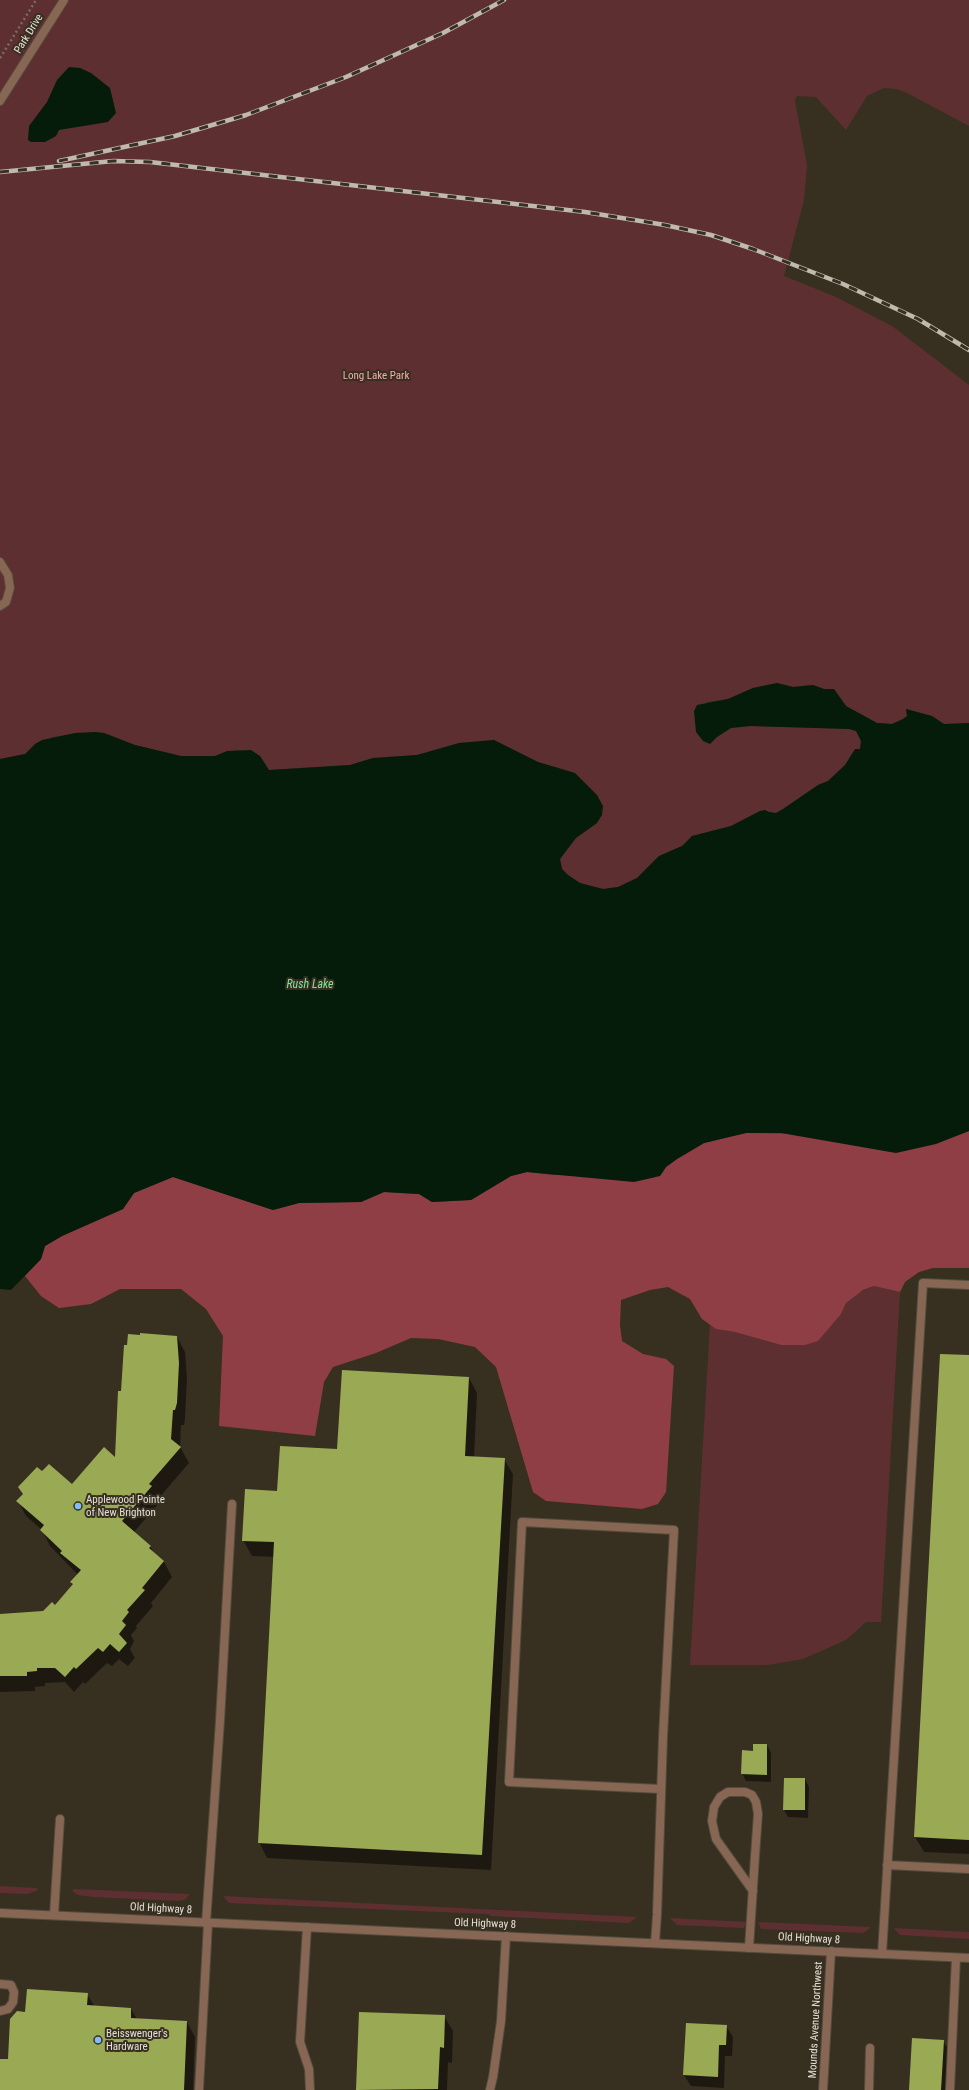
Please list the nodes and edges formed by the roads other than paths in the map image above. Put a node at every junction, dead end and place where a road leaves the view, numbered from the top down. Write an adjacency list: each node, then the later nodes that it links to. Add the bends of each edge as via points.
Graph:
1 (64, 0): 2 (street, Park Drive)
2 (0, 101)
3 (0, 562): 4 (street, via 8,575 10,588 6,602)
4 (0, 606)
5 (969, 1285): 9 (street, via 923,1283)
6 (232, 1504): 14 (street)
7 (661, 1789): 7 (street, via 674,1530 522,1522 509,1782); 17 (street)
8 (60, 1819): 13 (street)
9 (887, 1865): 10 (street); 20 (street)
10 (969, 1869)
11 (753, 1891): 11 (street, via 758,1814 756,1802 752,1795 745,1792 728,1792 720,1797 714,1806 712,1821 716,1839); 18 (street)
12 (0, 1913): 13 (street, Old Highway 8)
13 (54, 1915): 14 (street, Old Highway 8)
14 (207, 1923): 15 (street, Old Highway 8); 26 (street)
15 (307, 1927): 16 (street, Old Highway 8); 27 (street, via 300,2042 309,2069)
16 (506, 1936): 17 (street, Old Highway 8); 28 (street, via 501,2021)
17 (656, 1943): 18 (street, Old Highway 8)
18 (749, 1948): 19 (street, Old Highway 8)
19 (831, 1952): 20 (street, Old Highway 8); 29 (street, Mounds Avenue Northwest)
20 (882, 1954): 21 (street, Old Highway 8)
21 (956, 1958): 22 (street, Old Highway 8); 31 (street)
22 (969, 1958)
23 (0, 1984): 24 (street, via 11,1985 14,1992 13,2002 8,2009)
24 (0, 2012)
25 (870, 2048): 30 (street)
26 (199, 2090)
27 (310, 2090)
28 (490, 2090)
29 (823, 2090)
30 (869, 2090)
31 (950, 2090)

